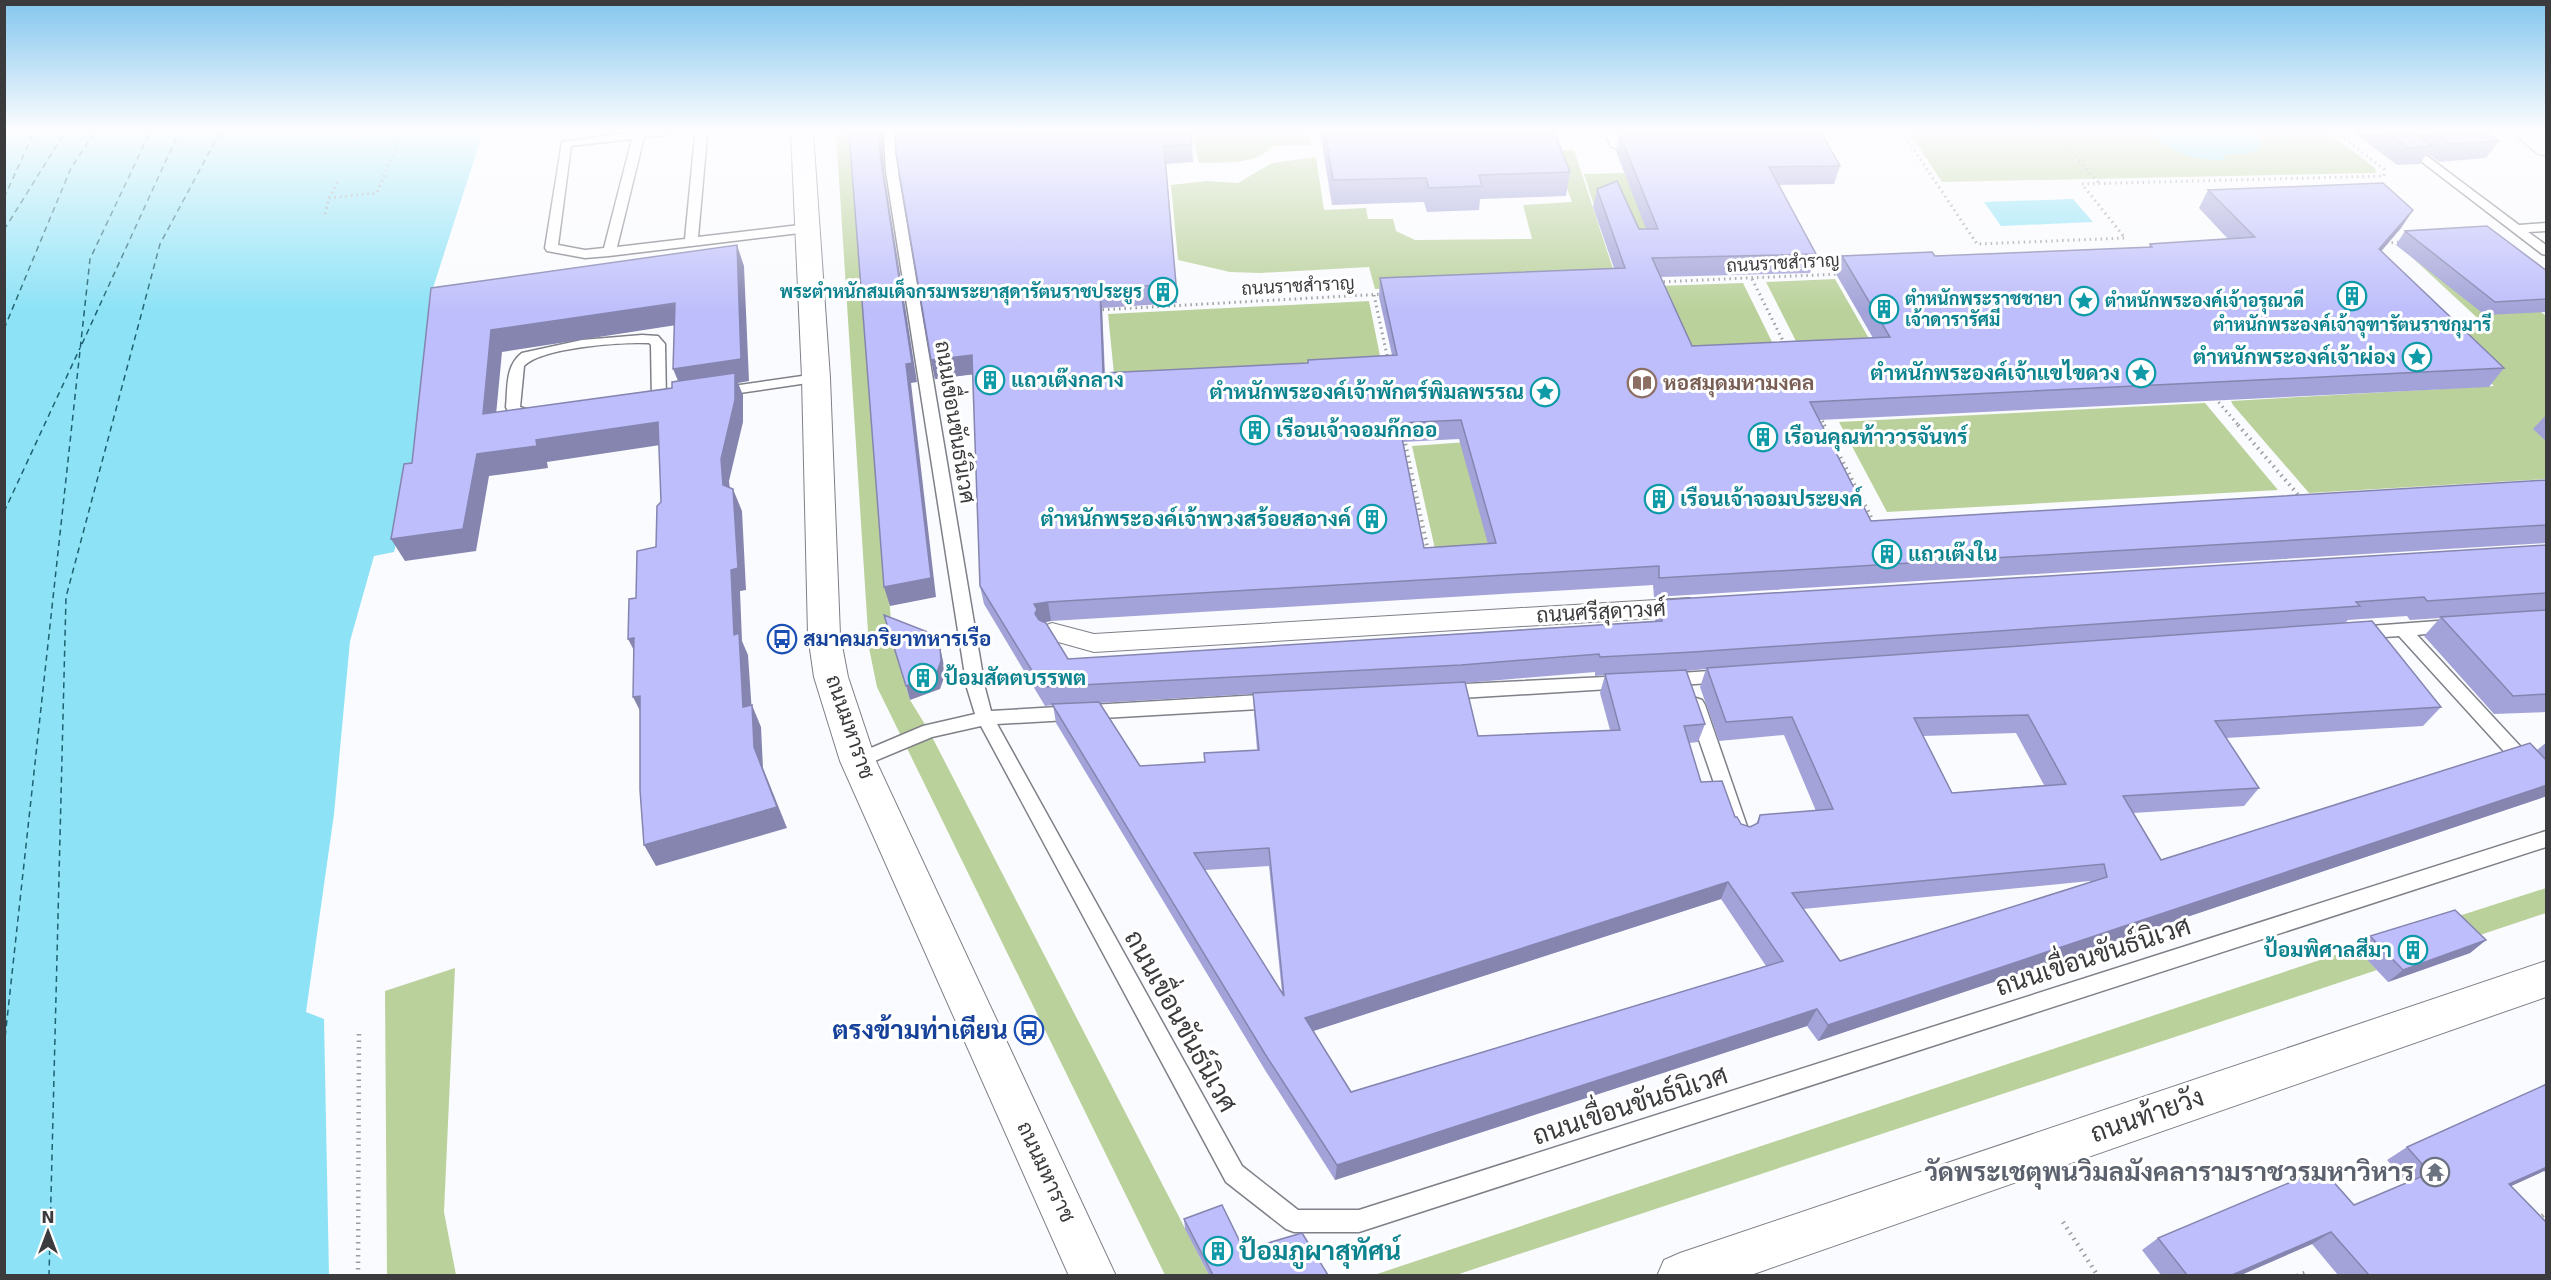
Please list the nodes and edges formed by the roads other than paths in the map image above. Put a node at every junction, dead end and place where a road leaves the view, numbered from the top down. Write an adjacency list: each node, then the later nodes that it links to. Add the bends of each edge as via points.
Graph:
1 (559, 192): 12 (lane, via 551,248 585,254)
2 (624, 192): 12 (lane)
3 (696, 192): 10 (lane)
4 (806, 192): 8 (street, ถนนมหาราช)
5 (895, 192): 26 (lane, ถนนเขื่อนขันธ์นิเวศ, via 976,688)
6 (2467, 192): 9 (lane)
7 (2547, 227): 9 (lane)
8 (808, 228): 10 (lane); 13 (street, ถนนมหาราช)
9 (2517, 229): 11 (lane)
10 (691, 242): 12 (lane)
11 (2547, 251)
12 (609, 252)
13 (816, 378): 14 (lane); 27 (street, ถนนมหาราช, via 825,635 831,677)
14 (705, 394)
15 (660, 400): 16 (lane, via 658,345 653,339 587,343 540,351 518,363 515,412)
16 (552, 416)
17 (1708, 606): 20 (street, ถนนศรีสุดาวงศ์, via 1094,643)
18 (2469, 625): 19 (lane)
19 (2403, 630): 21 (lane); 28 (lane)
20 (1052, 632)
21 (2343, 634)
22 (1747, 675): 23 (lane)
23 (1687, 679): 24 (lane); 29 (lane)
24 (1427, 693)
25 (1297, 700): 26 (lane)
26 (985, 718): 27 (lane, via 929,731); 30 (lane, ถนนเขื่อนขันธ์นิเวศ, via 1234,1174 1294,1221 1359,1221)
27 (858, 761): 32 (street, ถนนมหาราช)
28 (2547, 786)
29 (1741, 835)
30 (2547, 839)
31 (2547, 979): 33 (street, ถนนท้ายวัง)
32 (1093, 1275)
33 (1680, 1275)

